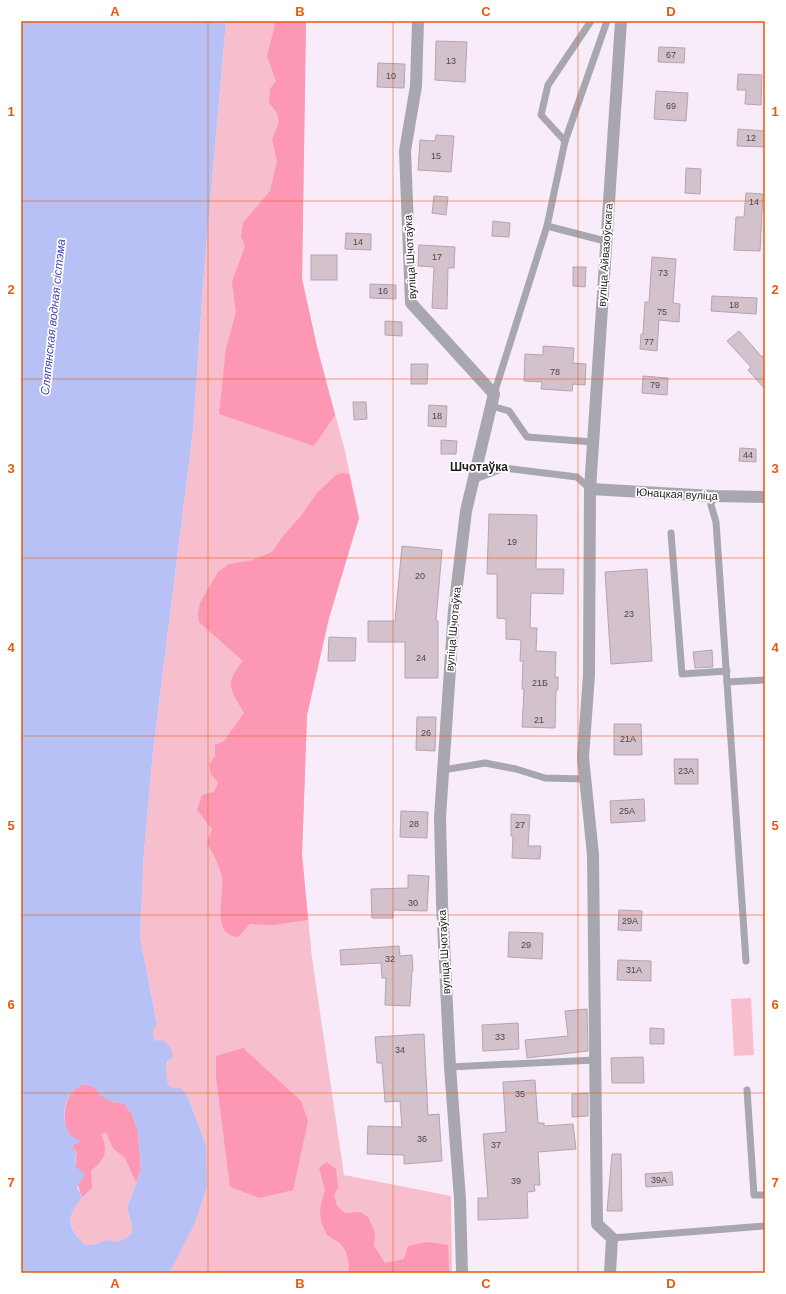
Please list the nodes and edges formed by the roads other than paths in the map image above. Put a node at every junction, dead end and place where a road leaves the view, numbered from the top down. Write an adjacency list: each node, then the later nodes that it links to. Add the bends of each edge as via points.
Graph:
1 (418, 21): 8 (street, вуліца Шчотаўка, via 416,86 405,151 411,303)
2 (591, 21): 5 (lane, via 548,85 541,115)
3 (607, 21): 5 (lane)
4 (621, 21): 7 (street, вуліца Айвазоўскага)
5 (565, 141): 6 (lane)
6 (547, 226): 7 (lane); 8 (lane)
7 (605, 241): 9 (street, вуліца Айвазоўскага)
8 (493, 400): 9 (lane, via 509,411 527,437); 10 (street, вуліца Шчотаўка)
9 (593, 442): 11 (street, вуліца Айвазоўскага)
10 (473, 480): 11 (lane, via 504,468 577,477); 18 (street, вуліца Шчотаўка, via 466,511 454,610)
11 (590, 489): 12 (street, Юнацкая вуліца); 19 (street, via 589,675 582,757)
12 (714, 496): 13 (street, Юнацкая вуліца); 15 (lane, via 711,505 716,522)
13 (765, 497)
14 (671, 533): 15 (lane, via 682,674)
15 (727, 671): 17 (lane)
16 (765, 680): 17 (lane)
17 (727, 682): 20 (lane)
18 (443, 770): 19 (lane, via 485,763 516,768 545,778); 22 (street, вуліца Шчотаўка, via 440,817 442,903)
19 (585, 779): 21 (street, via 593,855)
20 (746, 961)
21 (595, 1060): 22 (lane); 26 (street, via 597,1224)
22 (450, 1067): 27 (street, вуліца Шчотаўка, via 460,1199)
23 (747, 1090): 24 (lane, via 754,1195)
24 (765, 1195)
25 (765, 1226): 26 (lane)
26 (612, 1238): 28 (street)
27 (462, 1273)
28 (610, 1273)

